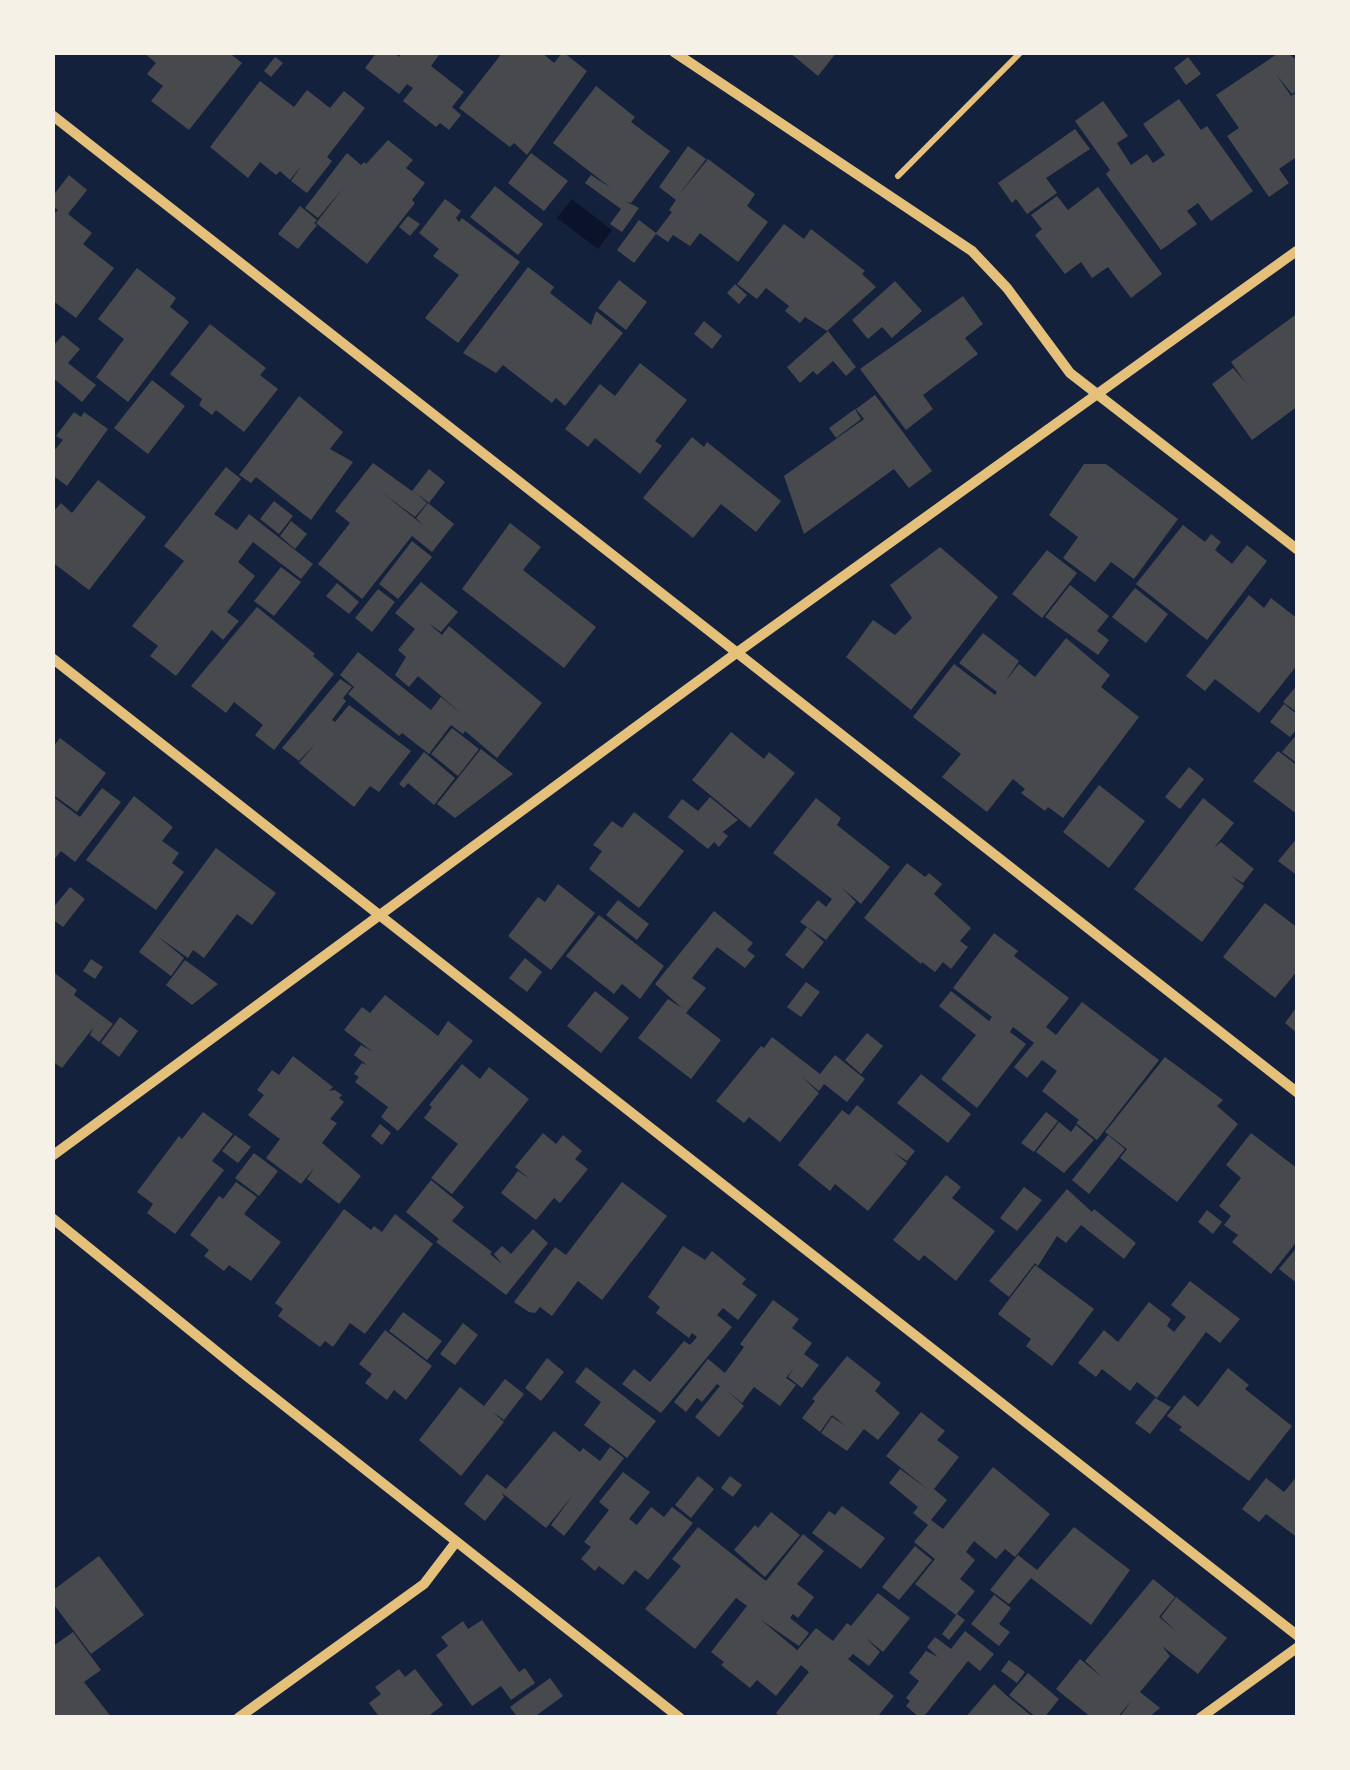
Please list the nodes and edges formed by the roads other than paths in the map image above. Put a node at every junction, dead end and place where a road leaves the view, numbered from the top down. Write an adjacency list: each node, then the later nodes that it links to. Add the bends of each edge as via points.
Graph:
1 (674, 52): 4 (street, via 972,252 1070,373)
2 (52, 115): 6 (street)
3 (1298, 250): 4 (street)
4 (1096, 394): 5 (street); 6 (street)
5 (1298, 550)
6 (736, 654): 8 (street); 9 (street)
7 (52, 658): 8 (street)
8 (382, 915): 10 (street); 13 (street)
9 (1298, 1093)
10 (52, 1156)
11 (52, 1218): 12 (street)
12 (456, 1542): 15 (street, via 424,1584); 16 (street)
13 (1298, 1636)
14 (1298, 1647): 17 (street)
15 (238, 1718)
16 (680, 1718)
17 (1200, 1718)

